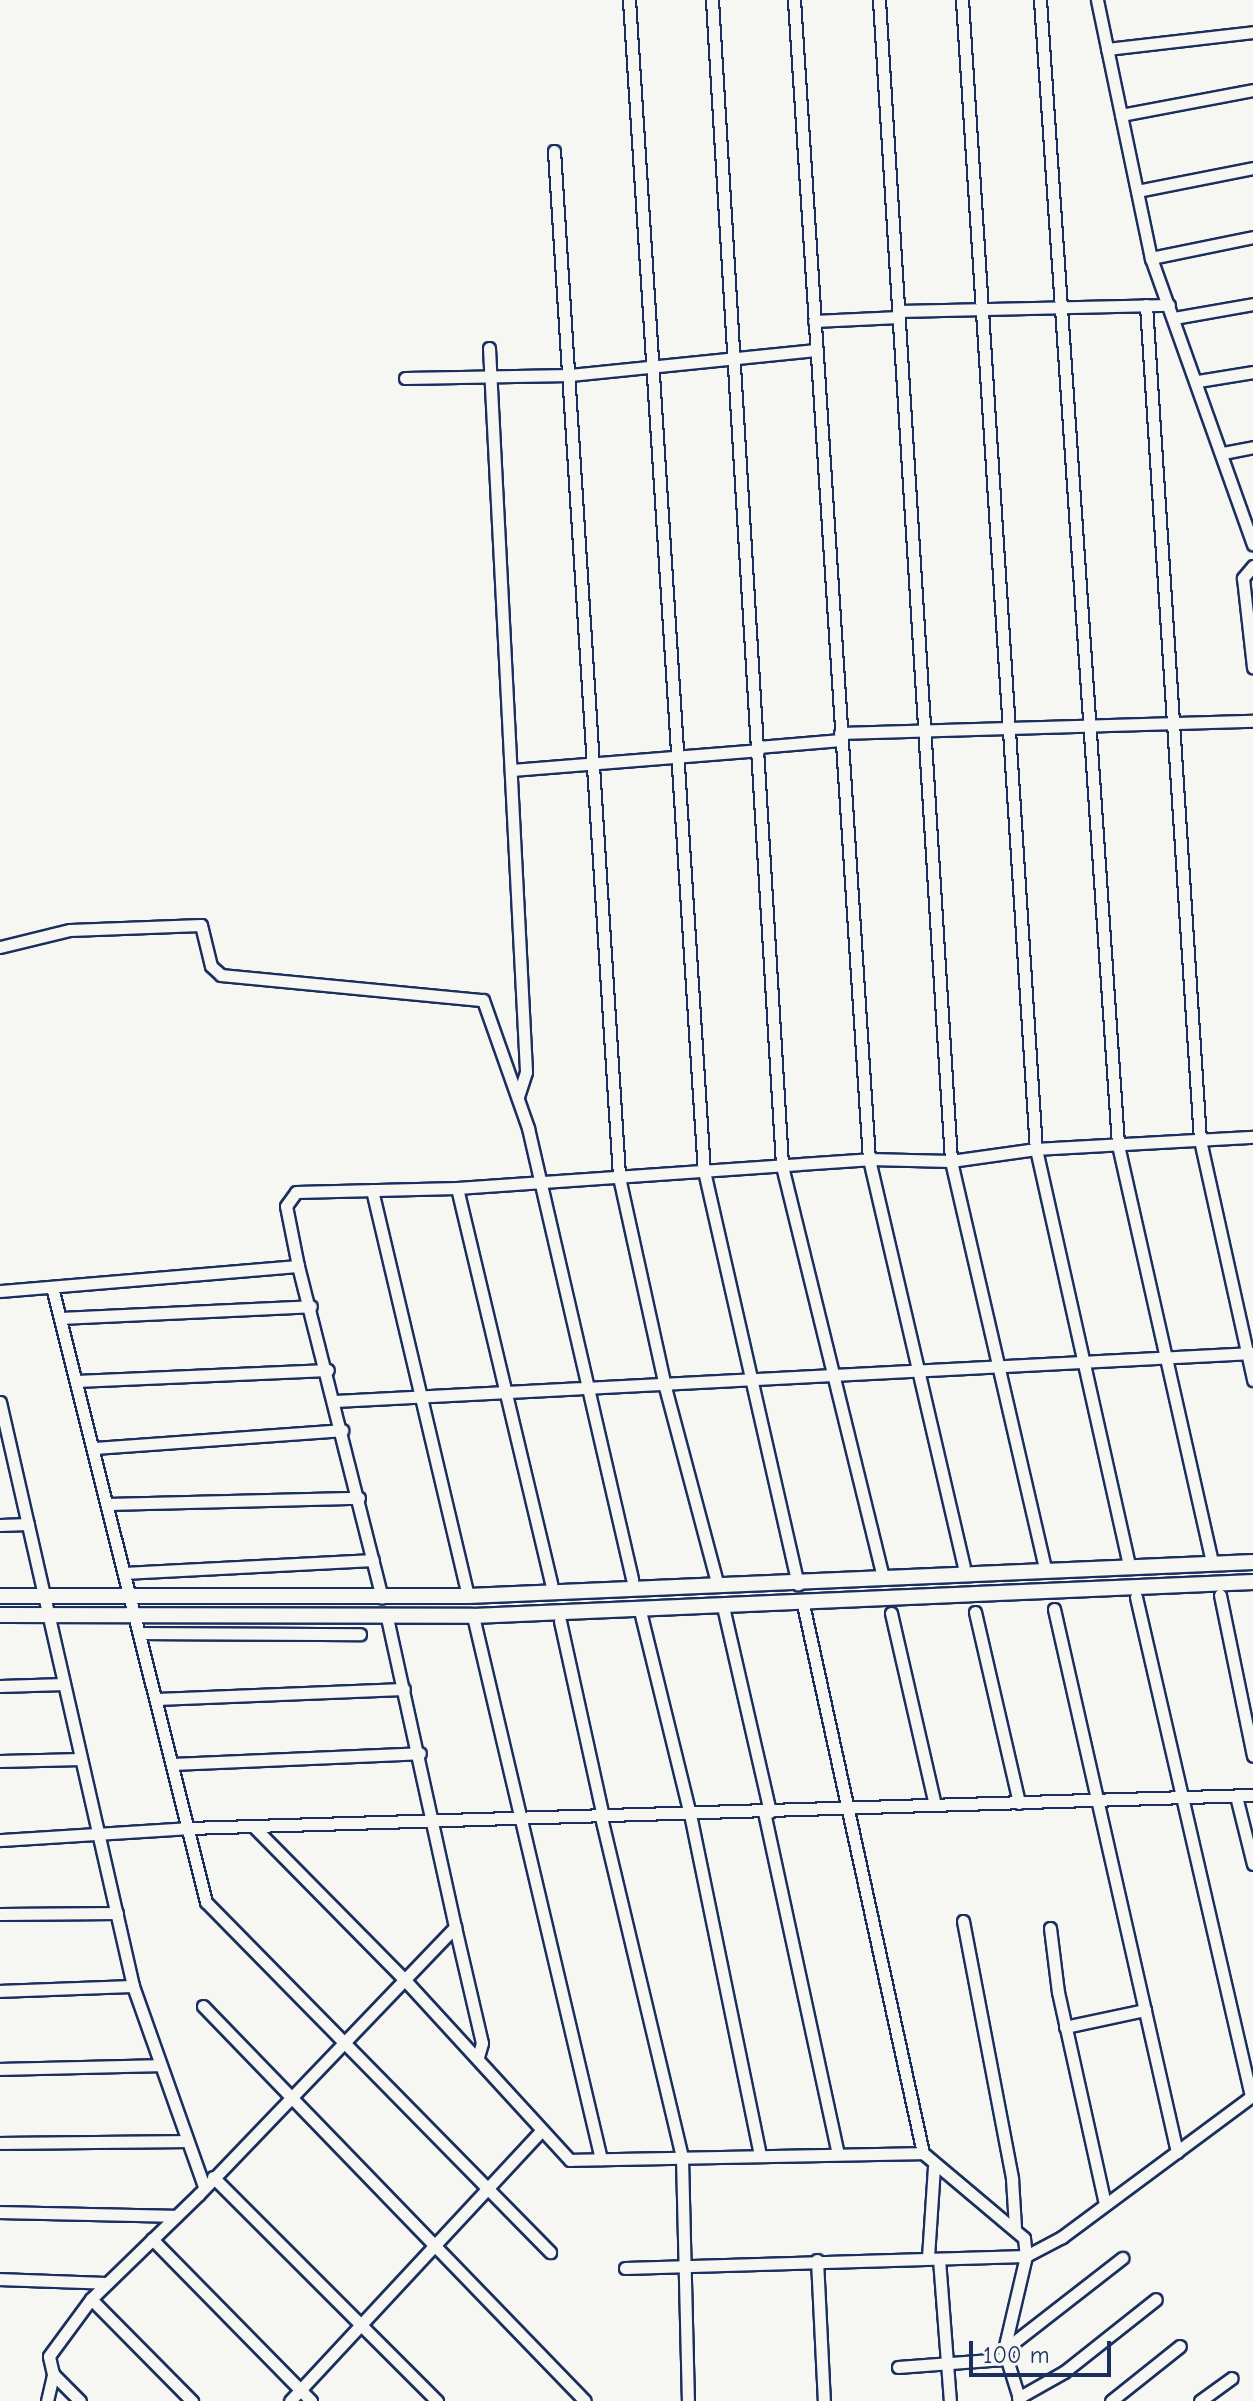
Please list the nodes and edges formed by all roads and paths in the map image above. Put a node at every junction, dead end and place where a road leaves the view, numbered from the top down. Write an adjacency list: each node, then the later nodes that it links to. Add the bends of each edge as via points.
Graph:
1 (629, 0): 28 (street)
2 (712, 0): 27 (street)
3 (794, 0): 24 (street)
4 (879, 0): 22 (street)
5 (962, 0): 21 (street)
6 (1040, 0): 20 (street)
7 (1097, 0): 9 (street)
8 (1253, 32): 9 (street)
9 (1107, 49): 11 (street)
10 (1253, 90): 11 (street)
11 (1121, 115): 14 (street)
12 (554, 151): 30 (street)
13 (1253, 168): 14 (street)
14 (1137, 191): 16 (street)
15 (1253, 237): 16 (street)
16 (1151, 258): 19 (street)
17 (1253, 304): 23 (street)
18 (1146, 305): 19 (street); 20 (street); 41 (street)
19 (1169, 305): 23 (street)
20 (1064, 309): 21 (street); 42 (street)
21 (980, 311): 22 (street); 43 (street)
22 (899, 314): 24 (street); 44 (street)
23 (1174, 318): 33 (street)
24 (814, 321): 26 (street)
25 (489, 348): 32 (street)
26 (816, 350): 27 (street); 45 (street)
27 (736, 356): 28 (street); 46 (street)
28 (651, 366): 30 (street); 47 (street)
29 (1253, 372): 33 (street)
30 (570, 375): 32 (street); 48 (street)
31 (405, 378): 32 (street)
32 (491, 378): 49 (street)
33 (1198, 381): 35 (street)
34 (1253, 447): 35 (street)
35 (1223, 453): 36 (street)
36 (1248, 511): 37 (street)
37 (1253, 544)
38 (1253, 566): 39 (street, via 1243,578)
39 (1253, 667)
40 (1253, 721): 41 (street)
41 (1175, 723): 42 (street); 53 (street)
42 (1091, 725): 43 (street); 54 (street, via 1095,859)
43 (1006, 726): 44 (street); 55 (street)
44 (923, 729): 45 (street); 57 (street)
45 (840, 737): 46 (street); 56 (street)
46 (758, 748): 47 (street); 58 (street)
47 (676, 758): 48 (street); 59 (street)
48 (592, 762): 49 (street); 60 (street)
49 (511, 770): 51 (street, via 526,1072)
50 (0, 947): 51 (street, via 70,930 201,925 211,966 221,975 483,1000)
51 (518, 1098): 61 (street)
52 (1253, 1137): 53 (street)
53 (1200, 1140): 54 (street); 69 (street)
54 (1118, 1145): 55 (street); 70 (street)
55 (1036, 1149): 57 (street); 71 (street)
56 (869, 1159): 57 (street); 58 (street); 74 (street)
57 (951, 1161): 72 (street)
58 (782, 1166): 59 (street); 75 (street)
59 (704, 1171): 60 (street); 78 (street)
60 (619, 1177): 61 (street); 79 (street)
61 (539, 1181): 62 (street); 80 (street)
62 (457, 1188): 63 (street); 81 (street)
63 (372, 1190): 64 (street, via 288,1196); 82 (street)
64 (298, 1266): 65 (street); 67 (street)
65 (52, 1287): 66 (street); 68 (street)
66 (0, 1291)
67 (311, 1306): 68 (street); 73 (street)
68 (60, 1318): 77 (street)
69 (1250, 1354): 70 (street); 76 (street)
70 (1165, 1359): 71 (street); 92 (street)
71 (1084, 1364): 72 (street); 94 (street)
72 (1000, 1369): 74 (street); 96 (street)
73 (328, 1370): 77 (street); 83 (street)
74 (919, 1373): 75 (street); 97 (street)
75 (833, 1378): 78 (street); 100 (street)
76 (1253, 1380)
77 (76, 1381): 87 (street)
78 (751, 1383): 79 (street); 105 (street)
79 (665, 1387): 80 (street); 102 (street)
80 (585, 1390): 81 (street); 101 (street)
81 (504, 1393): 82 (street); 104 (street)
82 (418, 1397): 83 (street); 111 (street)
83 (335, 1401): 85 (street)
84 (0, 1402): 86 (street)
85 (342, 1430): 87 (street); 88 (street)
86 (5, 1446): 90 (street)
87 (93, 1448): 89 (street)
88 (359, 1498): 89 (street); 93 (street)
89 (107, 1504): 98 (street)
90 (28, 1524): 91 (street); 107 (street)
91 (0, 1525)
92 (1211, 1558)
93 (373, 1560): 98 (street); 113 (street)
94 (1128, 1561)
95 (1253, 1562): 99 (main road)
96 (1044, 1564)
97 (964, 1566)
98 (124, 1573): 108 (street)
99 (1087, 1573): 105 (main road); 106 (main road)
100 (882, 1574)
101 (632, 1579)
102 (717, 1582)
103 (1253, 1582): 106 (main road)
104 (551, 1584)
105 (798, 1584): 111 (main road)
106 (1088, 1592): 114 (main road)
107 (44, 1595): 108 (main road); 110 (main road); 120 (street)
108 (130, 1595): 113 (main road); 121 (street)
109 (1220, 1595): 133 (street)
110 (0, 1596)
111 (468, 1596): 113 (main road)
112 (1136, 1597): 139 (street)
113 (382, 1598)
114 (803, 1604): 123 (main road); 143 (street)
115 (1054, 1609): 140 (street)
116 (724, 1611): 144 (street)
117 (975, 1612): 141 (street)
118 (891, 1613): 142 (street)
119 (0, 1615): 120 (main road)
120 (49, 1615): 121 (main road); 128 (street)
121 (135, 1615): 124 (main road); 126 (street)
122 (641, 1615): 145 (street)
123 (473, 1616): 124 (main road); 147 (street)
124 (387, 1618): 130 (street)
125 (560, 1621): 146 (street)
126 (139, 1633): 127 (street); 131 (street)
127 (360, 1634)
128 (64, 1684): 129 (street); 134 (street)
129 (0, 1686)
130 (404, 1689): 131 (street); 132 (street)
131 (156, 1699): 136 (street)
132 (420, 1753): 136 (street); 148 (street)
133 (1253, 1756)
134 (81, 1759): 135 (street); 151 (street)
135 (0, 1761)
136 (172, 1764): 150 (street)
137 (1253, 1795): 138 (street)
138 (1236, 1796): 139 (street); 153 (street)
139 (1183, 1797): 140 (street); 169 (street)
140 (1098, 1800): 141 (street); 163 (street)
141 (1019, 1803): 142 (street)
142 (935, 1805): 143 (street)
143 (851, 1808): 144 (street); 175 (street)
144 (767, 1812): 145 (street); 176 (street)
145 (690, 1814): 146 (street); 177 (street)
146 (602, 1816): 147 (street); 178 (street)
147 (524, 1819): 148 (street); 179 (street)
148 (435, 1823): 149 (street); 157 (street)
149 (253, 1826): 150 (street); 159 (street)
150 (189, 1828): 151 (street); 165 (street, via 206,1902)
151 (100, 1837): 152 (street); 154 (street)
152 (0, 1840)
153 (1253, 1864)
154 (117, 1913): 155 (street); 160 (street)
155 (0, 1914)
156 (963, 1921): 186 (street, via 1012,2179)
157 (455, 1927): 159 (street); 166 (street, via 482,2043)
158 (1050, 1928): 164 (street)
159 (403, 1978): 165 (street); 166 (street)
160 (133, 1986): 161 (street); 167 (street)
161 (0, 1991)
162 (203, 2006): 170 (street)
163 (1145, 2010): 164 (street); 174 (street)
164 (1065, 2027): 183 (street)
165 (343, 2042): 170 (street); 182 (street)
166 (478, 2057): 171 (street)
167 (160, 2065): 168 (street); 172 (street)
168 (0, 2069)
169 (1252, 2096): 174 (street)
170 (288, 2099): 181 (street); 188 (street)
171 (541, 2131): 179 (street, via 570,2160); 182 (street)
172 (186, 2141): 173 (street); 181 (street)
173 (0, 2143)
174 (1177, 2152): 183 (street)
175 (923, 2153): 176 (street); 180 (street)
176 (838, 2154): 177 (street)
177 (760, 2156): 178 (street)
178 (682, 2158): 179 (street); 194 (street)
179 (601, 2159)
180 (934, 2167): 186 (street); 191 (street)
181 (209, 2182): 185 (street); 200 (street)
182 (489, 2189): 188 (street); 189 (street)
183 (1105, 2204): 190 (street)
184 (0, 2212): 185 (street)
185 (176, 2216): 187 (street)
186 (1015, 2227): 190 (street, via 1024,2238)
187 (152, 2239): 197 (street); 207 (street)
188 (434, 2248): 200 (street); 208 (street)
189 (550, 2252)
190 (1026, 2256): 191 (street); 202 (street)
191 (933, 2258): 193 (street); 203 (street)
192 (1122, 2258): 202 (street)
193 (817, 2260): 194 (street); 217 (street)
194 (685, 2266): 195 (street); 216 (street)
195 (625, 2268)
196 (0, 2279): 197 (street)
197 (107, 2283): 198 (street)
198 (91, 2299): 205 (street, via 49,2356); 212 (street)
199 (1156, 2299): 209 (street, via 1064,2372)
200 (362, 2326): 207 (street); 215 (street)
201 (1180, 2346): 219 (street)
202 (1004, 2354): 203 (street); 209 (street)
203 (948, 2364): 204 (street); 218 (street)
204 (898, 2367)
205 (53, 2374): 210 (street); 211 (street)
206 (1232, 2378): 220 (street)
207 (300, 2390): 213 (street); 214 (street)
208 (579, 2399)
209 (1019, 2399)
210 (47, 2401)
211 (80, 2401)
212 (192, 2401)
213 (290, 2401)
214 (311, 2401)
215 (437, 2401)
216 (688, 2401)
217 (824, 2401)
218 (950, 2401)
219 (1111, 2401)
220 (1200, 2401)

